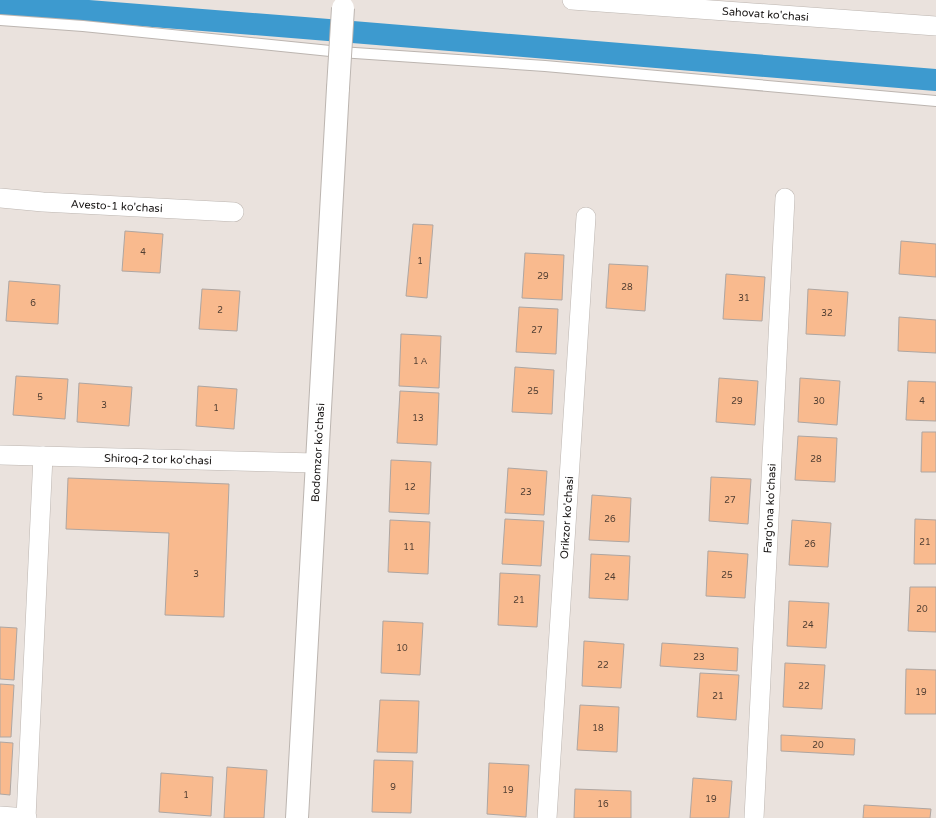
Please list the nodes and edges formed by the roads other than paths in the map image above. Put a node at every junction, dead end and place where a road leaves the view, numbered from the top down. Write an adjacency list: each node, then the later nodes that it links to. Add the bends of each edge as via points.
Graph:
1 (572, 0): 4 (street, Sahovat ko'chasi)
2 (344, 4): 5 (street, Bodomzor ko'chasi, bridge)
3 (0, 20): 5 (lane)
4 (936, 26)
5 (340, 52): 6 (lane, via 545,66); 13 (street, Bodomzor ko'chasi, bridge)
6 (936, 101)
7 (0, 198): 9 (street, Avesto-1 ko'chasi)
8 (785, 198): 18 (street, Farg'ona ko'chasi)
9 (234, 212)
10 (586, 217): 17 (street, Orikzor ko'chasi)
11 (0, 455): 12 (street, Shiroq-2 tor ko'chasi)
12 (43, 456): 13 (street, Shiroq-2 tor ko'chasi); 15 (street)
13 (316, 463): 16 (street, Bodomzor ko'chasi)
14 (0, 816): 15 (street)
15 (26, 818)
16 (297, 818)
17 (546, 818)
18 (754, 818)

